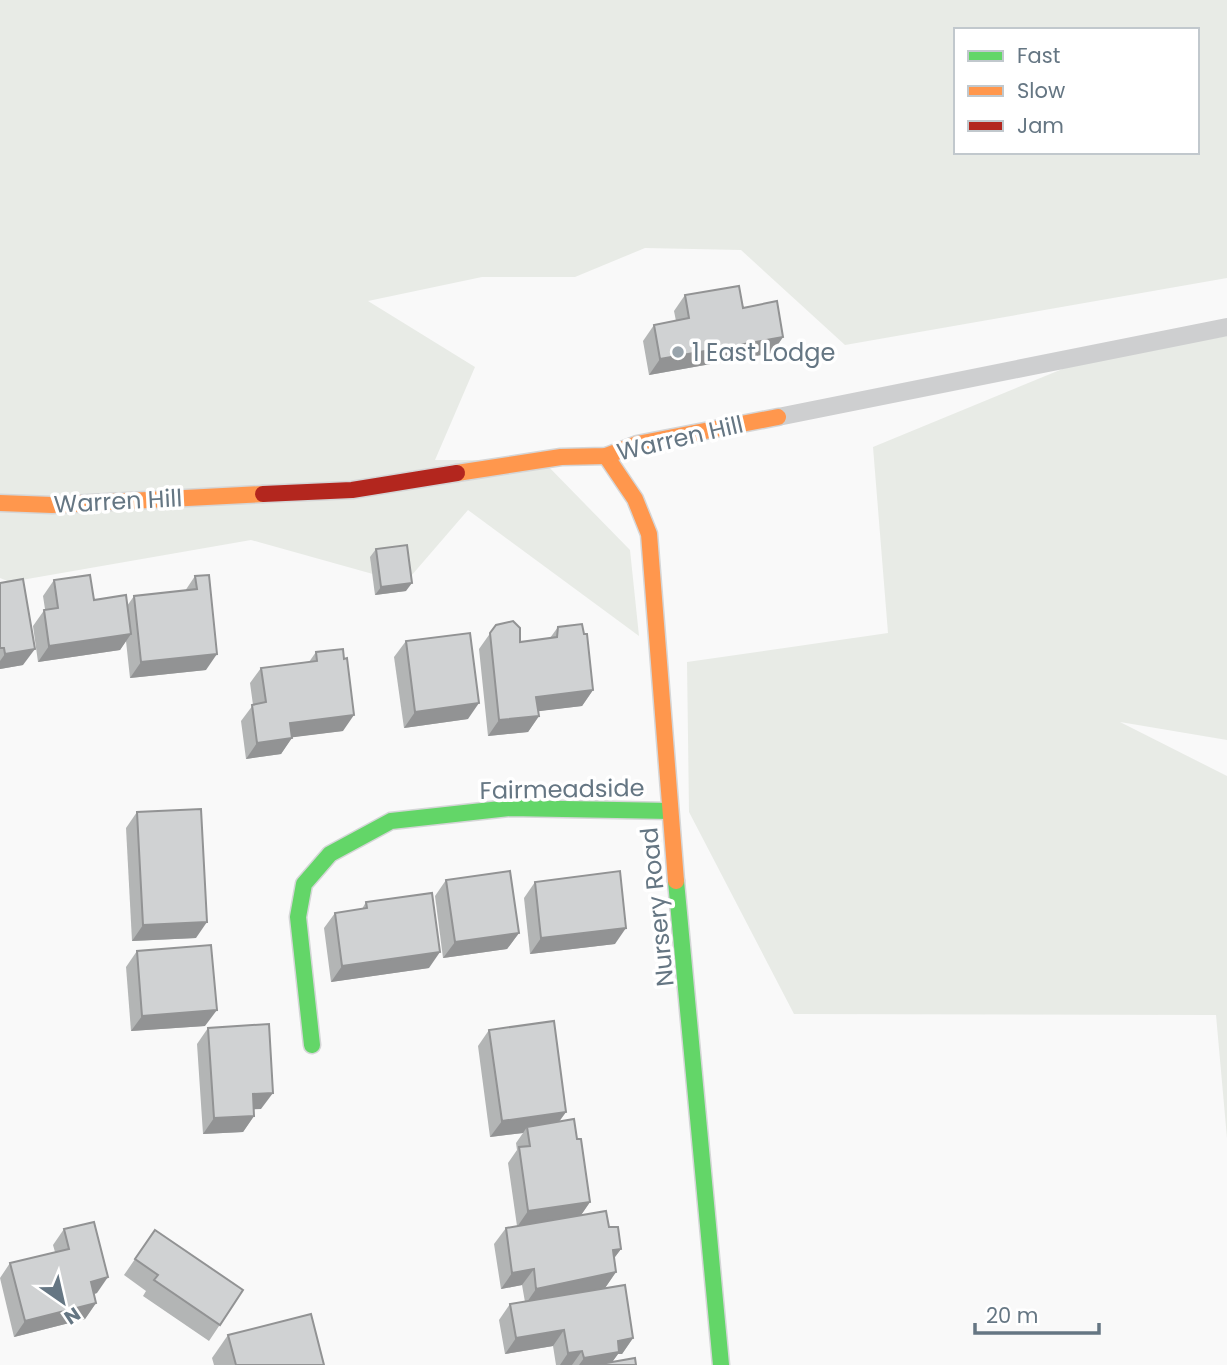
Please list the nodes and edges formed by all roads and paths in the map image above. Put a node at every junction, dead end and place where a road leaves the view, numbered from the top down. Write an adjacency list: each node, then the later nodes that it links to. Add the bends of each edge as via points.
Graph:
1 (1227, 327): 2 (lane, Warren Hill)
2 (778, 417): 3 (street, Warren Hill, via 637,444)
3 (607, 456): 4 (street, Warren Hill, via 561,457 352,490 52,505); 5 (street, Nursery Road, via 635,499 649,534)
4 (0, 503)
5 (670, 811): 6 (street, Fairmeadside, via 510,808 391,821 330,854 304,884 298,917); 7 (street, Nursery Road)
6 (312, 1045)
7 (721, 1365)

